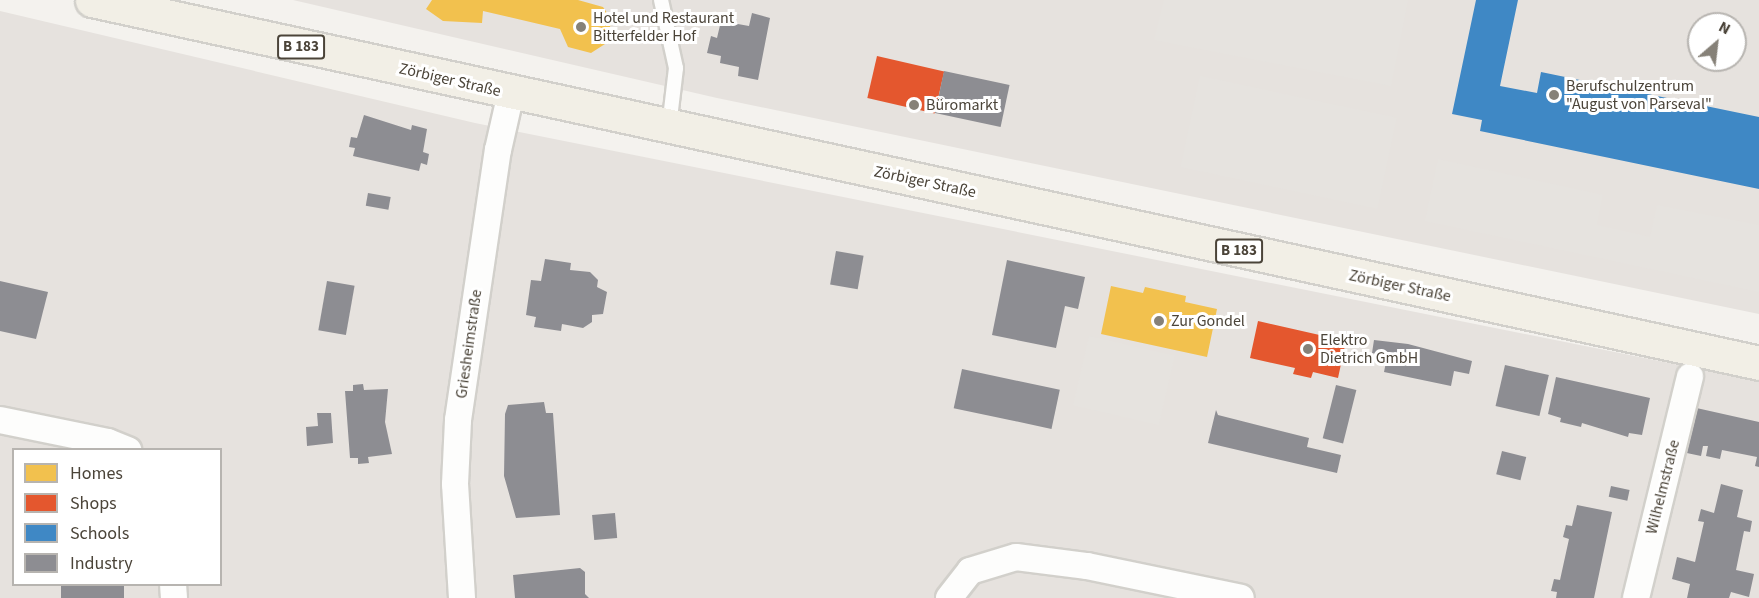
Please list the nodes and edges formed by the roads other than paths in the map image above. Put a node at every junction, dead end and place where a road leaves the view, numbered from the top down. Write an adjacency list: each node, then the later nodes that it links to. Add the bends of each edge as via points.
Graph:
1 (92, 0): 3 (main road, Zörbiger Straße / B 183)
2 (661, 0): 4 (lane, via 676,68)
3 (511, 93): 4 (main road, Zörbiger Straße / B 183); 9 (street, Griesheimstraße, via 496,159 457,430 455,484)
4 (669, 127): 5 (main road, Zörbiger Straße / B 183)
5 (1759, 363)
6 (1690, 376): 12 (street, Wilhelmstraße)
7 (0, 420): 8 (street)
8 (123, 448)
9 (462, 598)
10 (949, 598): 11 (street, via 970,571 1016,557 1087,566)
11 (1241, 598)
12 (1636, 598)

